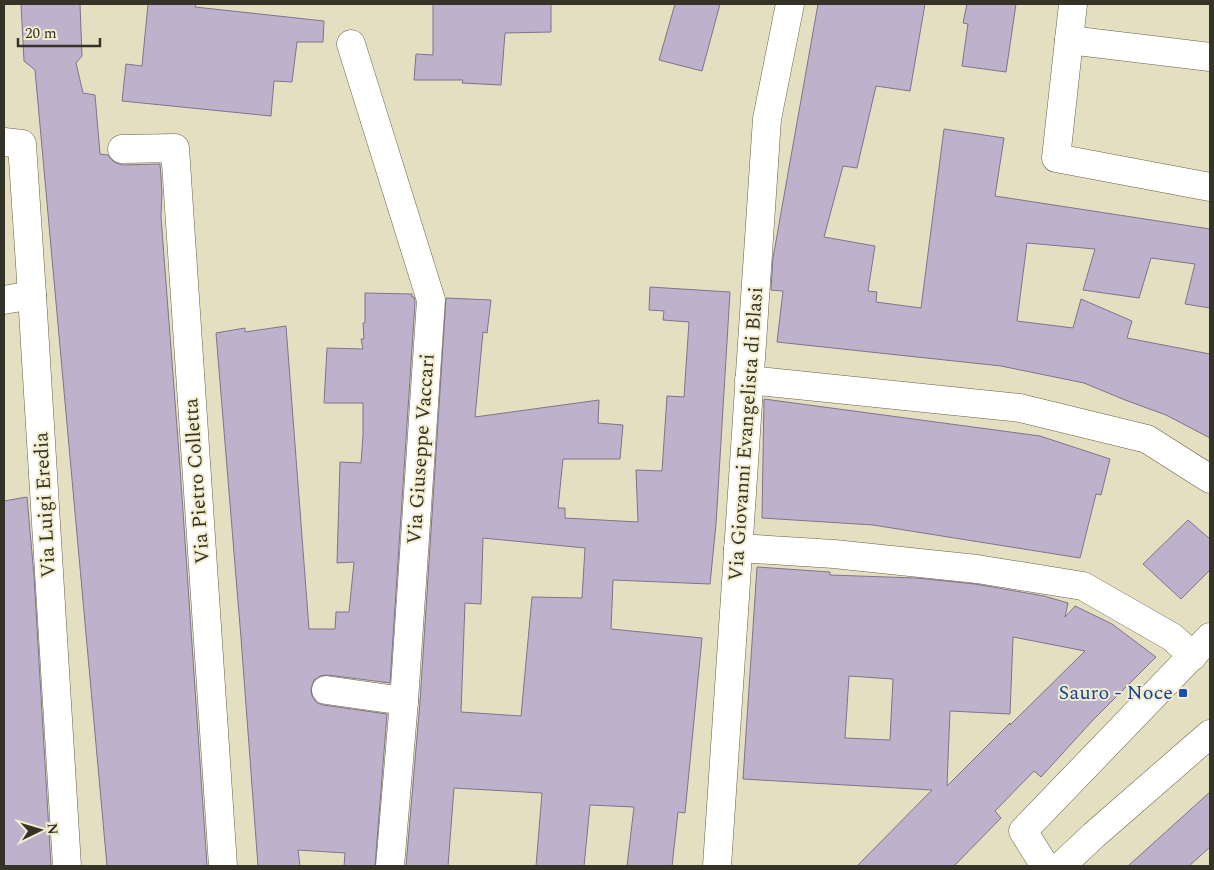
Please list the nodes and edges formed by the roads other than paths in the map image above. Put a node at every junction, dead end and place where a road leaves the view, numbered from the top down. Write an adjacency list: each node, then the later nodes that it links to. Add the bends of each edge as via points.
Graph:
1 (790, 4): 11 (street, Via Giovanni Evangelista di Blasi, via 767,120)
2 (1073, 4): 3 (street)
3 (1070, 40): 5 (street); 8 (street, via 1056,158)
4 (350, 44): 16 (street, Via Giuseppe Vaccari, via 431,300)
5 (1210, 57)
6 (13, 143): 9 (street, Via Luigi Eredia)
7 (122, 149): 19 (street, Via Pietro Colletta, via 175,148)
8 (1210, 186)
9 (32, 295): 10 (street); 18 (street, Via Luigi Eredia)
10 (4, 300)
11 (749, 380): 12 (street, via 1020,408 1148,439); 13 (street, Via Giovanni Evangelista di Blasi)
12 (1210, 479)
13 (738, 548): 14 (street, via 977,569 1083,586 1172,637); 21 (street, Via Giovanni Evangelista di Blasi)
14 (1201, 647): 22 (street, via 1023,831)
15 (326, 690): 16 (street)
16 (404, 700): 20 (street, Via Giuseppe Vaccari)
17 (1210, 734): 23 (street)
18 (67, 866)
19 (223, 866)
20 (390, 866)
21 (717, 866)
22 (1046, 866)
23 (1061, 866)

